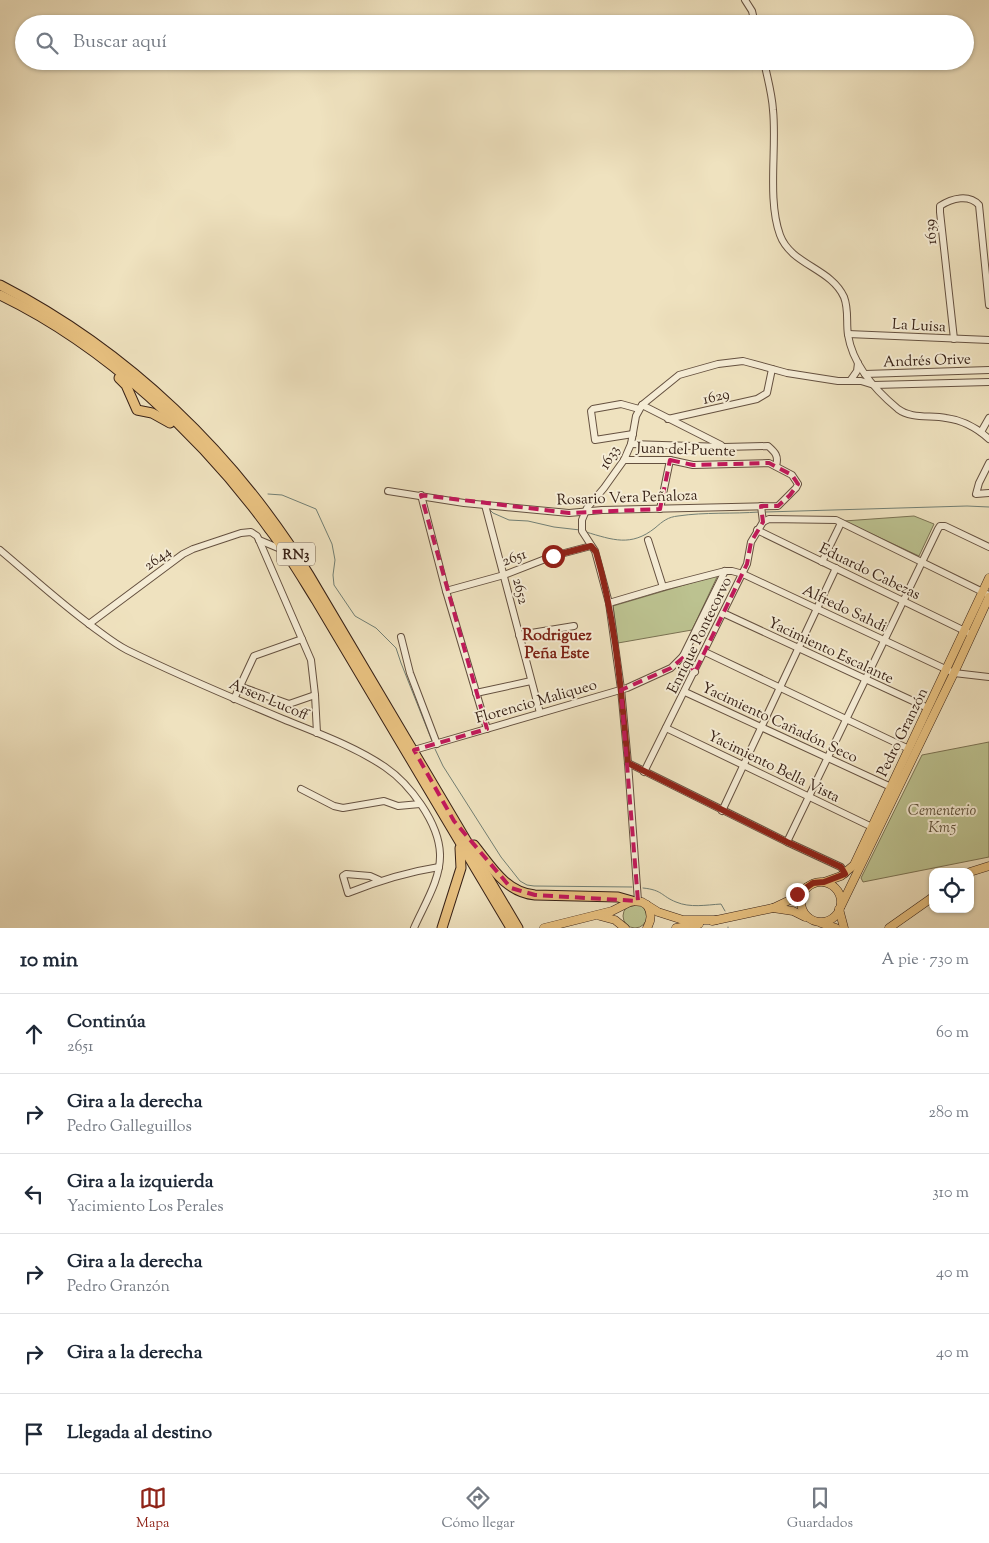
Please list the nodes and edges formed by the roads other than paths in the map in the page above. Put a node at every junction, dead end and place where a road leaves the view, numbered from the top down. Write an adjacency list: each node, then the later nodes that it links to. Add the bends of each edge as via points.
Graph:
1 (745, 0): 2 (street)
2 (753, 15)
3 (766, 70): 7 (street, via 774,111 774,206 780,234 792,253 841,290 847,306)
4 (0, 285): 92 (highway, RN3, via 42,308 116,359 157,392 215,450 284,536)
5 (0, 295): 10 (highway, RN3, via 46,320)
6 (989, 305): 8 (street, 1639, via 979,205 972,199 946,202 940,206 940,212)
7 (848, 334): 8 (street, La Luisa); 11 (street)
8 (954, 339): 9 (street, La Luisa)
9 (989, 340)
10 (106, 362): 22 (highway, RN3); 22 (highway, via 126,385 137,410 152,413)
11 (858, 363): 14 (street); 15 (street, via 858,371)
12 (772, 369): 15 (street, Andrés Orive); 18 (street, Andrés Orive, via 743,360 679,375); 20 (street, 1629, via 767,393 757,399)
13 (989, 370): 14 (street, Andrés Orive)
14 (865, 374): 17 (street)
15 (850, 381): 17 (street, Andrés Orive)
16 (989, 382): 17 (street, Andrés Orive)
17 (874, 385): 21 (street, via 899,410 908,414 946,418)
18 (641, 407): 20 (street); 23 (street, 1633); 23 (street, via 621,404 591,411 595,440)
19 (989, 418): 21 (street)
20 (668, 419): 26 (street)
21 (981, 432): 24 (street)
22 (187, 433): 46 (highway, RN3, via 234,484)
23 (633, 434): 25 (street, 1633)
24 (989, 439)
25 (631, 444): 26 (street, Juan del Puente); 27 (street, 1633)
26 (724, 447): 30 (street, Juan del Puente, via 768,446 777,455)
27 (624, 460): 28 (street, Juan del Puente); 37 (street, 1633)
28 (670, 460): 30 (street, Juan del Puente, via 693,465 769,463); 36 (street)
29 (989, 463): 32 (street, via 976,494)
30 (776, 466): 35 (street, Rosario Vera Peñaloza, via 792,475 798,484 778,506)
31 (388, 491): 33 (street, Rosario Vera Peñaloza)
32 (989, 493)
33 (421, 496): 34 (street, Rosario Vera Peñaloza); 55 (street)
34 (485, 505): 37 (street, Rosario Vera Peñaloza); 52 (street, 2652)
35 (761, 506): 36 (street, Rosario Vera Peñaloza); 38 (street)
36 (660, 508): 37 (street, Rosario Vera Peñaloza)
37 (585, 512): 43 (street, via 580,525)
38 (764, 522): 39 (street, via 769,519 828,519); 40 (street, Enrique Pontecorvo)
39 (841, 523): 47 (street); 48 (street)
40 (757, 530): 47 (street, Eduardo Cabezas); 51 (street, Enrique Pontecorvo)
41 (259, 540): 46 (street); 61 (street, 2644, via 251,532 202,544 183,554); 66 (street)
42 (648, 540): 54 (street)
43 (591, 546): 52 (street, 2651, via 553,556); 58 (street, via 596,552)
44 (989, 547): 48 (street, via 940,526)
45 (0, 550): 61 (street, Arsen Lucoff)
46 (285, 551): 104 (highway, RN3)
47 (822, 562): 49 (street, Eduardo Cabezas)
48 (921, 563): 56 (street); 57 (street)
49 (836, 568): 57 (street, Eduardo Cabezas); 59 (street)
50 (724, 571): 51 (street, Alfredo Sahdi); 54 (street, Alfredo Sahdi); 70 (street, Florencio Maliqueo)
51 (743, 574): 59 (street, Alfredo Sahdi); 60 (street, Enrique Pontecorvo)
52 (504, 575): 55 (street, 2651); 64 (street, 2652)
53 (989, 578): 56 (main road, Pedro Granzón)
54 (663, 587): 58 (street, Alfredo Sahdi)
55 (446, 592): 80 (street)
56 (987, 595): 63 (main road, Pedro Granzón)
57 (903, 601): 63 (street, Eduardo Cabezas); 67 (street)
58 (609, 603): 78 (street)
59 (816, 609): 67 (street, Alfredo Sahdi); 68 (street)
60 (724, 613): 68 (street, Yacimiento Escalante); 69 (street, Enrique Pontecorvo)
61 (89, 624): 82 (street, Arsen Lucoff, via 125,649)
62 (574, 626): 64 (street)
63 (968, 632): 72 (main road, Pedro Granzón)
64 (519, 635): 75 (street, 2652)
65 (401, 637): 90 (street, via 410,674)
66 (302, 639): 76 (street, via 254,656); 81 (street, via 311,660)
67 (884, 640): 72 (street, Alfredo Sahdi); 74 (street)
68 (798, 648): 74 (street, Yacimiento Escalante); 77 (street)
69 (705, 652): 71 (street, Enrique Pontecorvo); 77 (street)
70 (683, 656): 71 (street); 78 (street, Florencio Maliqueo, via 671,668)
71 (695, 672): 79 (street, Enrique Pontecorvo)
72 (950, 672): 73 (street, Alfredo Sahdi); 83 (main road, Pedro Granzón); 118 (main road, Pedro Granzón)
73 (989, 677)
74 (865, 679): 83 (street, Yacimiento Escalante); 85 (street)
75 (532, 681): 80 (street); 84 (street, 2652)
76 (239, 686): 81 (street, via 289,704); 82 (street)
77 (780, 688): 85 (street); 86 (street)
78 (621, 689): 84 (street, Florencio Maliqueo); 94 (street)
79 (685, 692): 86 (street, Yacimiento Cañadón Seco); 87 (street, Enrique Pontecorvo)
80 (476, 693): 88 (street)
81 (315, 695): 89 (street)
82 (234, 698): 89 (street, Arsen Lucoff)
83 (928, 708): 91 (main road, Pedro Granzón)
84 (540, 713): 88 (street, Florencio Maliqueo)
85 (846, 719): 91 (street); 93 (street)
86 (761, 727): 93 (street, Yacimiento Cañadón Seco); 95 (street)
87 (666, 728): 95 (street, Yacimiento Bella Vista); 96 (street, Enrique Pontecorvo)
88 (487, 729): 90 (street, Florencio Maliqueo)
89 (317, 733): 100 (street, Arsen Lucoff, via 385,768)
90 (437, 744): 92 (street, Florencio Maliqueo)
91 (909, 749): 97 (main road, Pedro Granzón)
92 (414, 750): 102 (highway, RN3)
93 (828, 758): 97 (street, Yacimiento Cañadón Seco); 99 (street)
94 (628, 763): 96 (street); 114 (street)
95 (743, 765): 99 (street, Yacimiento Bella Vista); 101 (street)
96 (644, 772): 101 (street)
97 (891, 786): 103 (main road, Pedro Granzón)
98 (301, 789): 100 (street, via 343,808 384,801 398,806)
99 (809, 797): 103 (street, Yacimiento Bella Vista); 105 (street)
100 (420, 804): 107 (street, Arsen Lucoff, via 438,839)
101 (722, 811): 105 (street)
102 (454, 821): 114 (highway, via 504,882 518,892 535,896 618,897); 127 (highway, RN3)
103 (872, 827): 109 (main road, Pedro Granzón, via 854,864)
104 (454, 834): 125 (highway, via 460,850 461,868); 126 (highway, RN3)
105 (787, 842): 109 (street, via 841,867)
106 (989, 866): 108 (main road)
107 (439, 867): 110 (street); 123 (street, Arsen Lucoff)
108 (974, 871)
109 (845, 874): 111 (main road)
110 (379, 880): 110 (street, via 370,876 343,876 348,893)
111 (824, 882): 112 (main road); 118 (main road, via 838,892)
112 (807, 887): 117 (main road); 120 (main road, via 800,904)
113 (929, 900): 133 (main road)
114 (635, 901): 115 (main road); 116 (main road)
115 (647, 905): 121 (main road, via 683,920); 129 (main road, via 651,920)
116 (624, 906): 119 (main road); 124 (main road, via 620,916)
117 (773, 908): 120 (main road, via 792,911); 121 (main road)
118 (840, 908): 122 (main road, via 833,918); 132 (main road)
119 (593, 916): 124 (main road, via 611,918); 128 (main road)
120 (809, 919): 122 (main road)
121 (716, 920): 130 (main road)
122 (819, 922): 131 (main road)
123 (416, 926)
124 (624, 927)
125 (442, 928)
126 (510, 928)
127 (518, 928)
128 (544, 928)
129 (647, 928)
130 (676, 928)
131 (836, 928)
132 (844, 928)
133 (889, 928)

